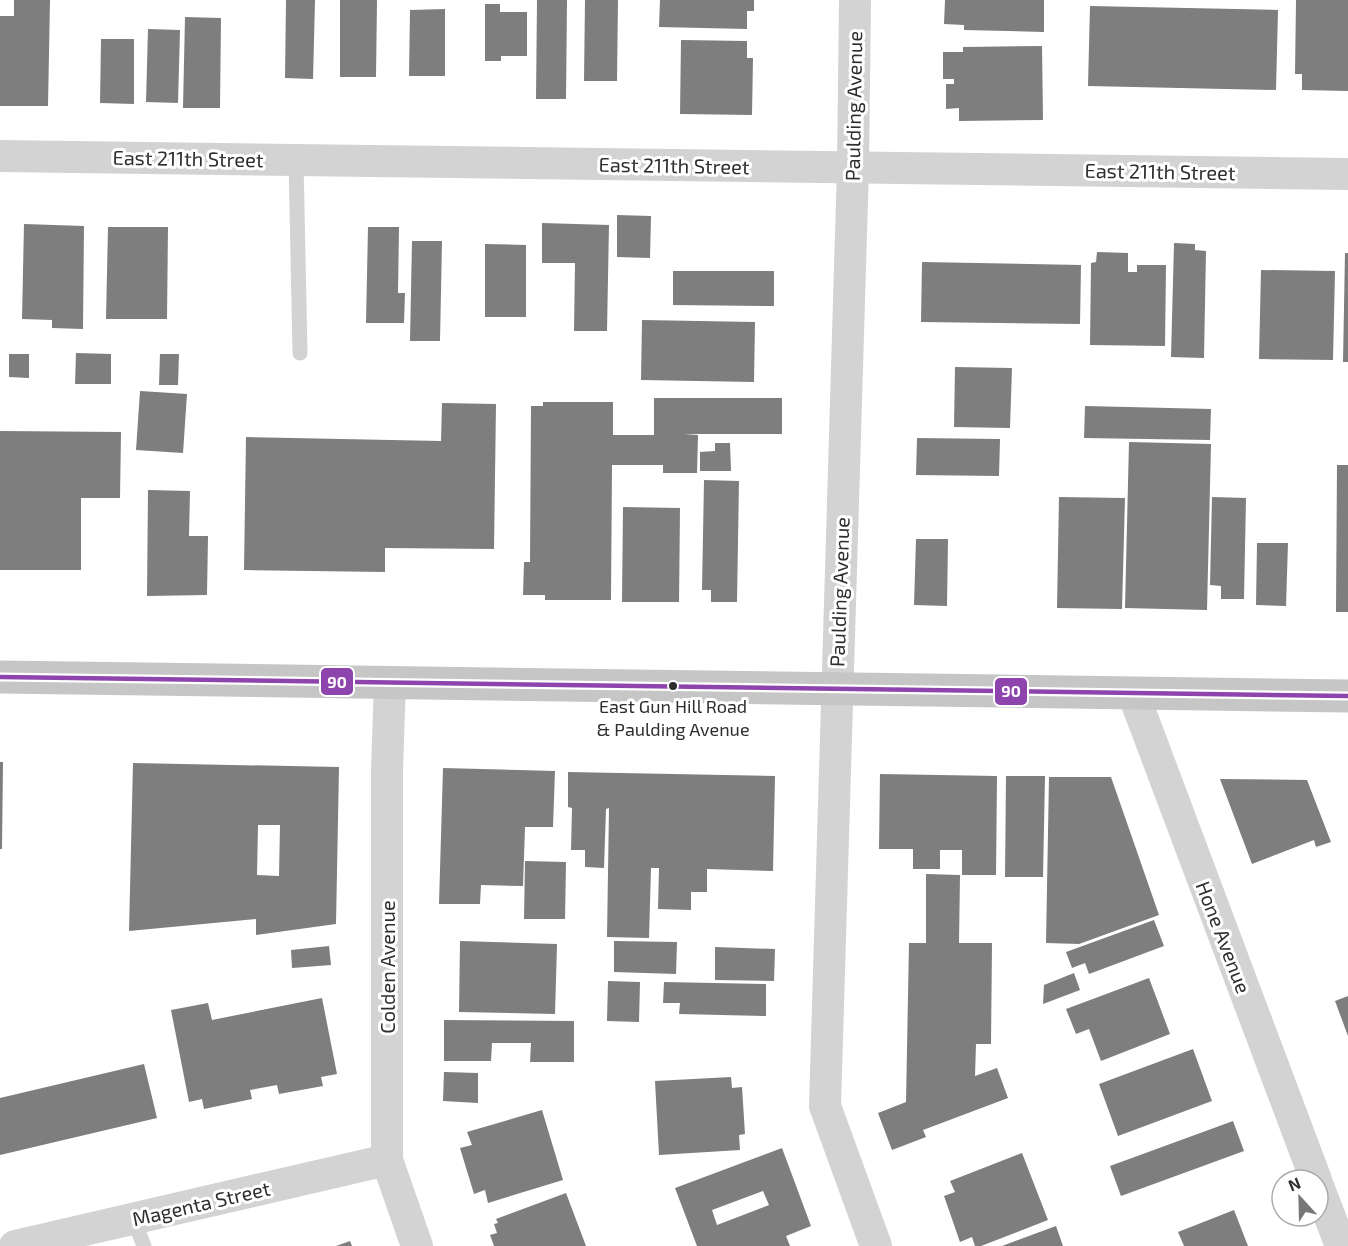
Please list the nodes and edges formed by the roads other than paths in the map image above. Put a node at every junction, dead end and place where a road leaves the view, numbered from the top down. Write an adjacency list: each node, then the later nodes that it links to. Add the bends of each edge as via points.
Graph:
1 (855, 0): 4 (street, Paulding Avenue)
2 (0, 156): 3 (street, East 211th Street)
3 (296, 160): 4 (street, East 211th Street); 6 (lane)
4 (853, 167): 5 (street, East 211th Street); 9 (street, Paulding Avenue)
5 (1348, 174)
6 (300, 353)
7 (0, 677): 8 (main road)
8 (390, 682): 9 (main road); 12 (street, Colden Avenue)
9 (837, 688): 10 (main road); 18 (street, Paulding Avenue, via 825,1106)
10 (1133, 693): 11 (main road); 13 (street, Hone Avenue)
11 (1348, 696)
12 (387, 1160): 15 (street, Magenta Street); 17 (street, Colden Avenue)
13 (1311, 1168)
14 (1330, 1217): 19 (street)
15 (139, 1232): 16 (street, Magenta Street)
16 (15, 1246)
17 (417, 1246)
18 (876, 1246)
19 (1341, 1246)

